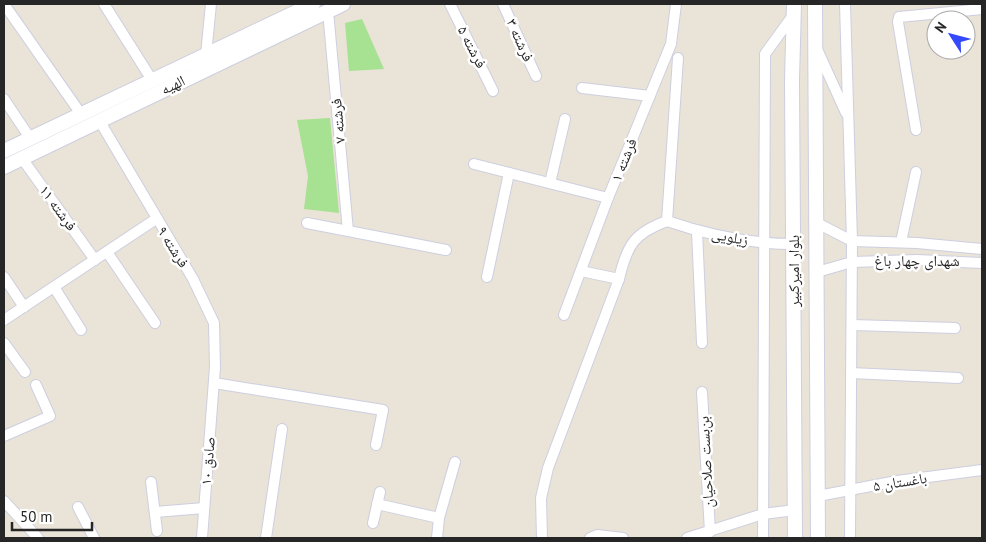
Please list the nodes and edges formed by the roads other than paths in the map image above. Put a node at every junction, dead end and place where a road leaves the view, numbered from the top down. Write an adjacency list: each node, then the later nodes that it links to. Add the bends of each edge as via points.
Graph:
1 (4, 4): 24 (street)
2 (104, 4): 19 (street)
3 (211, 4): 15 (street)
4 (343, 4): 13 (main road, الهیه)
5 (450, 4): 21 (street, فرشته ۵)
6 (503, 4): 17 (street, فرشته ۳)
7 (676, 4): 22 (street, فرشته ۱, via 671,44)
8 (815, 4): 14 (main road, بلوار امیرکبیر)
9 (845, 4): 26 (street)
10 (302, 6): 15 (main road, الهیه)
11 (794, 9): 46 (street, via 765,54); 47 (main road, بلوار امیرکبیر)
12 (982, 9): 28 (street, via 899,17)
13 (328, 11): 18 (main road, الهیه); 42 (street, فرشته ۷)
14 (816, 45): 26 (street); 41 (main road, بلوار امیرکبیر)
15 (206, 55): 18 (main road, الهیه)
16 (678, 58): 39 (street)
17 (536, 76)
18 (170, 79): 19 (main road, الهیه); 27 (main road, الهیه)
19 (152, 80): 24 (main road, الهیه)
20 (582, 88): 22 (street)
21 (493, 91)
22 (650, 96): 37 (street, فرشته ۱)
23 (4, 99): 29 (street)
24 (81, 114): 29 (main road, الهیه)
25 (566, 119): 36 (street)
26 (848, 119): 44 (street)
27 (99, 120): 31 (main road, الهیه); 38 (street, فرشته ۹)
28 (916, 130)
29 (30, 138): 30 (main road, الهیه)
30 (4, 151)
31 (22, 157): 33 (main road, الهیه); 51 (street, فرشته ۱۱)
32 (474, 164): 35 (street)
33 (4, 166)
34 (916, 172): 45 (street)
35 (509, 173): 36 (street); 57 (street)
36 (550, 183): 37 (street)
37 (608, 198): 54 (street, فرشته ۱)
38 (156, 219): 50 (street); 72 (street, فرشته ۹, via 209,308 216,338)
39 (668, 221): 43 (street, زیلویی); 58 (street, via 638,236 626,250)
40 (307, 223): 42 (street)
41 (817, 223): 44 (street); 55 (main road, بلوار امیرکبیر)
42 (348, 231): 49 (street)
43 (697, 231): 46 (street, زیلویی); 68 (street)
44 (852, 242): 45 (street, شهدای چهار باغ); 52 (street)
45 (901, 242): 48 (street, شهدای چهار باغ)
46 (764, 244): 47 (street, زیلویی); 90 (street)
47 (794, 244): 88 (main road, بلوار امیرکبیر)
48 (982, 249)
49 (446, 250)
50 (107, 252): 51 (street); 63 (street)
51 (95, 260): 59 (street)
52 (852, 262): 53 (street, شهدای چهار باغ); 55 (street, شهدای چهار باغ); 64 (street)
53 (982, 263)
54 (581, 271): 58 (street); 61 (street, فرشته ۱)
55 (817, 272): 83 (main road, بلوار امیرکبیر)
56 (4, 277): 60 (street)
57 (487, 277)
58 (619, 279): 100 (street, via 548,468 541,498)
59 (54, 287): 60 (street); 66 (street)
60 (24, 307): 62 (street)
61 (564, 315)
62 (4, 320)
63 (155, 323)
64 (852, 325): 65 (street); 70 (street)
65 (955, 328)
66 (81, 330)
67 (4, 343): 69 (street)
68 (702, 343)
69 (25, 372)
70 (851, 373): 71 (street); 81 (street)
71 (958, 378)
72 (214, 383): 77 (street, via 383,410); 87 (street, صادق ۱۰)
73 (36, 385): 76 (street, via 50,416)
74 (702, 392): 94 (street, بن‌بست صلاحیان)
75 (282, 429): 98 (street)
76 (4, 436)
77 (376, 445)
78 (455, 462): 91 (street)
79 (982, 470): 81 (street, باغستان ۵)
80 (151, 482): 89 (street)
81 (849, 490): 83 (street, باغستان ۵); 107 (street)
82 (380, 492): 85 (street)
83 (818, 496): 106 (main road, بلوار امیرکبیر)
84 (4, 501): 95 (street)
85 (377, 504): 91 (street); 92 (street)
86 (78, 508): 96 (street)
87 (204, 508): 89 (street); 97 (street, صادق ۱۰)
88 (795, 510): 90 (street); 105 (main road, بلوار امیرکبیر)
89 (155, 512): 93 (street)
90 (763, 514): 94 (street); 104 (street)
91 (439, 518): 99 (street)
92 (373, 523)
93 (156, 531)
94 (710, 532): 103 (street)
95 (38, 538)
96 (94, 538)
97 (202, 538)
98 (266, 538)
99 (437, 538)
100 (542, 538)
101 (590, 538): 102 (street, via 597,535)
102 (623, 538)
103 (687, 538)
104 (763, 538)
105 (796, 538)
106 (818, 538)
107 (850, 538)

